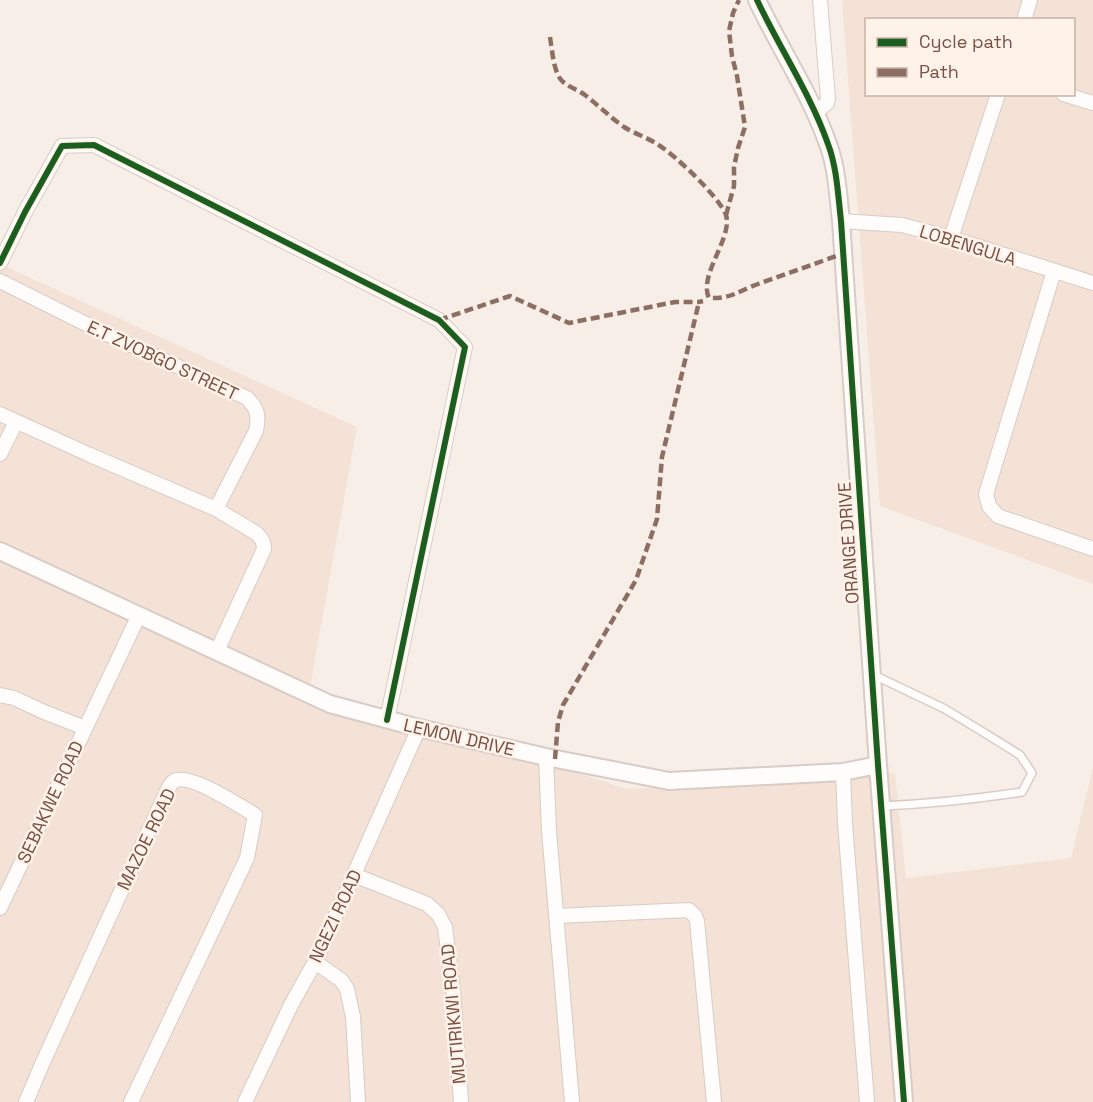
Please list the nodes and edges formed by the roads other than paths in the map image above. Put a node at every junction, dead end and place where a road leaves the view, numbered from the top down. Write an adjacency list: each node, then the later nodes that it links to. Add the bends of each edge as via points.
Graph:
1 (756, 0): 8 (street, ORANGE DRIVE)
2 (820, 0): 8 (street, via 828,99)
3 (1030, 0): 4 (street)
4 (1025, 18)
5 (997, 96): 10 (street)
6 (1070, 96): 7 (street)
7 (1093, 103)
8 (816, 112): 9 (street, ORANGE DRIVE, via 837,179)
9 (841, 220): 10 (street, LOBENGULA, via 902,225); 23 (street, ORANGE DRIVE)
10 (951, 238): 12 (street, LOBENGULA)
11 (0, 263): 25 (street, via 62,146 94,145 439,320 465,347)
12 (1054, 271): 14 (street, LOBENGULA); 19 (street, via 986,494 989,506 998,516)
13 (0, 281): 18 (street, E.T ZVOBGO STREET, via 247,398 257,412 256,430)
14 (1093, 283)
15 (0, 414): 16 (street)
16 (16, 422): 17 (street); 18 (street)
17 (0, 454)
18 (216, 509): 22 (street, via 256,533 264,544)
19 (1093, 549)
20 (0, 551): 21 (street, LEMON DRIVE)
21 (139, 615): 22 (street, LEMON DRIVE); 26 (street, SEBAKWE ROAD)
22 (217, 651): 25 (street, LEMON DRIVE, via 330,704)
23 (872, 674): 29 (street, ORANGE DRIVE); 31 (lane, via 945,709 993,738 1020,755 1032,773 1022,792)
24 (0, 695): 26 (street, SEBAKWE ROAD)
25 (387, 720): 27 (street, LEMON DRIVE)
26 (85, 728): 33 (street, SEBAKWE ROAD)
27 (420, 728): 28 (street, LEMON DRIVE); 32 (street, NGEZI ROAD)
28 (546, 757): 30 (street, LEMON DRIVE, via 669,781); 34 (street)
29 (878, 765): 30 (street, LEMON DRIVE); 31 (street, ORANGE DRIVE)
30 (843, 772): 43 (street)
31 (882, 806): 44 (street, ORANGE DRIVE)
32 (354, 875): 35 (street, NGEZI ROAD); 40 (street, MUTIRIKWI ROAD, via 427,904 443,920 453,990)
33 (0, 908)
34 (556, 916): 41 (street); 42 (street, via 689,910 695,916)
35 (315, 962): 38 (street, NGEZI ROAD); 39 (street, via 341,980 347,989 353,1017)
36 (26, 1102): 37 (street, MAZOE ROAD, via 166,793 175,781 187,780 255,815 251,841 242,869)
37 (130, 1102)
38 (245, 1102)
39 (358, 1102)
40 (461, 1102)
41 (572, 1102)
42 (714, 1102)
43 (867, 1102)
44 (904, 1102)

